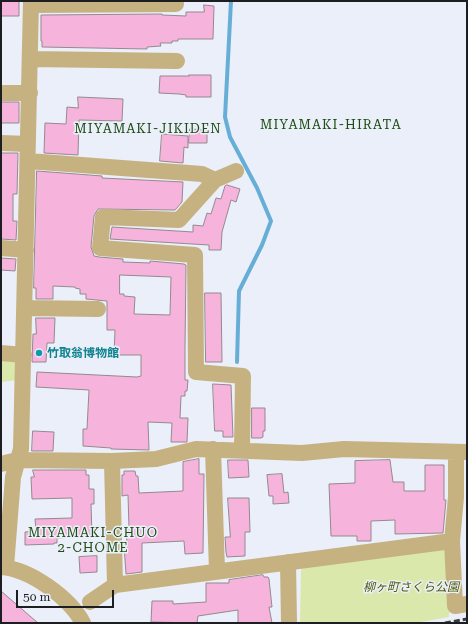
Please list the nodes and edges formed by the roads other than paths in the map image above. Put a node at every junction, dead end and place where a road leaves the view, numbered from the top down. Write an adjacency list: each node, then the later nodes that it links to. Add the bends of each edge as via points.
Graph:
1 (31, 3): 2 (street); 3 (street)
2 (176, 4)
3 (30, 59): 4 (street); 6 (street)
4 (178, 61)
5 (1, 93): 6 (street)
6 (30, 93): 8 (street)
7 (1, 143): 8 (street)
8 (28, 144): 9 (street)
9 (28, 161): 11 (street, via 202,174); 13 (street)
10 (236, 171): 11 (street)
11 (215, 180): 19 (street, via 179,220 103,217 100,248 195,255 196,372 243,376)
12 (1, 248): 13 (street)
13 (26, 250): 14 (street)
14 (25, 308): 15 (street); 17 (street)
15 (98, 309)
16 (1, 353): 17 (street)
17 (24, 355): 21 (street, via 21,449)
18 (213, 449): 19 (street); 22 (street, via 196,449 156,459); 27 (street)
19 (242, 450): 20 (street, via 302,453 344,449)
20 (462, 452): 24 (street)
21 (17, 460): 22 (street); 23 (street); 26 (street)
22 (112, 461): 28 (street)
23 (1, 464)
24 (452, 541): 25 (street); 30 (street, via 455,606)
25 (288, 562): 27 (street); 32 (street)
26 (3, 567): 31 (street, via 37,579 67,602 79,614)
27 (217, 571): 28 (street)
28 (115, 585): 29 (street)
29 (90, 602)
30 (467, 604)
31 (83, 623)
32 (288, 623)

